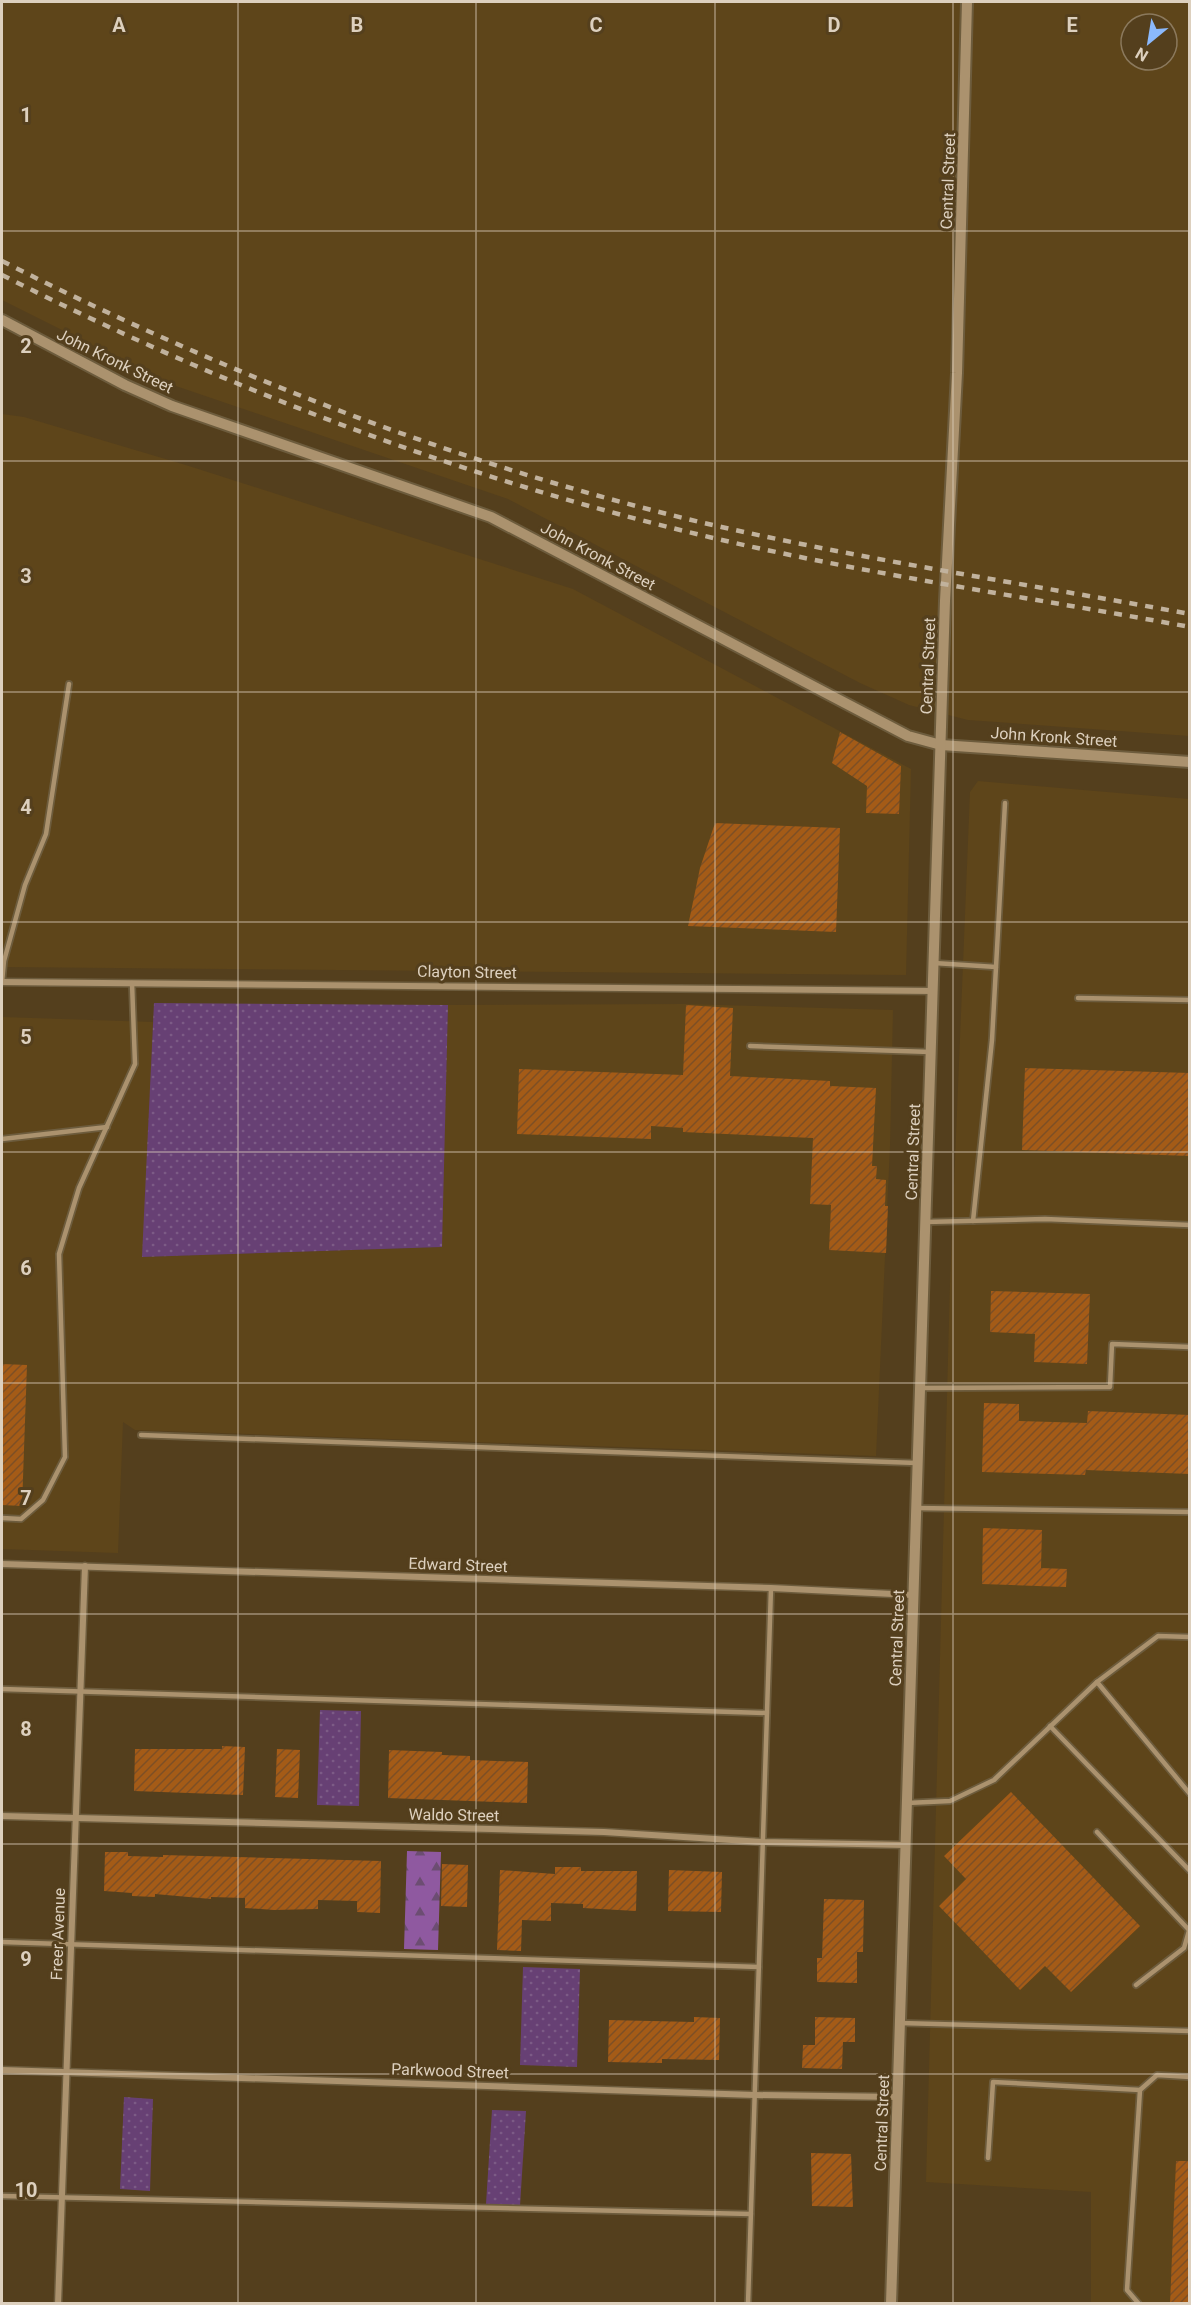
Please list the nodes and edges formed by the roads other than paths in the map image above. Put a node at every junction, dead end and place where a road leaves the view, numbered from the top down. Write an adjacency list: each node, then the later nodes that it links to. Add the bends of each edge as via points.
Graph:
1 (967, 2): 4 (street, Central Street)
2 (2, 320): 4 (street, John Kronk Street, via 172,406 491,517 908,736)
3 (69, 684): 9 (lane, via 46,834 25,885)
4 (941, 745): 5 (street, John Kronk Street); 7 (street, Central Street)
5 (1190, 762)
6 (1005, 802): 8 (lane)
7 (934, 963): 8 (lane); 11 (street, Central Street)
8 (996, 967): 19 (lane)
9 (2, 981): 10 (street, Clayton Street)
10 (132, 983): 11 (street, Clayton Street); 16 (lane, via 135,1064)
11 (933, 991): 15 (street, Central Street)
12 (1078, 998): 13 (lane)
13 (1190, 1000)
14 (750, 1046): 15 (lane)
15 (931, 1052): 18 (street, Central Street)
16 (107, 1127): 17 (lane); 27 (lane, via 79,1188 59,1254 65,1457 44,1500 21,1519)
17 (2, 1139)
18 (925, 1221): 19 (lane); 22 (street, Central Street)
19 (973, 1221): 20 (lane, via 1046,1219)
20 (1190, 1225)
21 (1190, 1347): 22 (lane, via 1113,1344 1110,1387)
22 (920, 1388): 24 (street, Central Street)
23 (141, 1436): 24 (lane)
24 (917, 1463): 25 (street, Central Street)
25 (916, 1508): 26 (lane); 31 (street, Central Street)
26 (1190, 1512)
27 (2, 1518)
28 (2, 1564): 29 (street, Edward Street)
29 (86, 1566): 30 (street, Edward Street); 35 (street, Freer Avenue)
30 (771, 1588): 31 (street, Edward Street); 36 (lane)
31 (913, 1595): 39 (street, Central Street)
32 (1190, 1637): 33 (lane, via 1158,1636)
33 (1097, 1682): 37 (lane); 38 (lane)
34 (2, 1689): 35 (lane)
35 (81, 1692): 36 (lane); 41 (street, Freer Avenue)
36 (767, 1713): 43 (lane)
37 (1050, 1726): 39 (lane, via 994,1780 950,1801); 45 (lane)
38 (1190, 1794)
39 (906, 1803): 44 (street, Central Street)
40 (2, 1816): 41 (street, Waldo Street)
41 (76, 1819): 43 (street, Waldo Street, via 604,1832); 48 (street, Freer Avenue)
42 (1097, 1832): 46 (lane)
43 (763, 1842): 44 (street, Waldo Street); 49 (lane)
44 (905, 1845): 51 (street, Central Street)
45 (1190, 1871)
46 (1189, 1929): 50 (lane, via 1184,1948)
47 (2, 1942): 48 (lane)
48 (72, 1945): 49 (lane); 54 (street, Freer Avenue)
49 (759, 1967): 57 (lane)
50 (1136, 1985)
51 (900, 2023): 52 (lane); 58 (street, Central Street)
52 (1190, 2031)
53 (2, 2070): 54 (street, Parkwood Street)
54 (67, 2072): 57 (street, Parkwood Street); 61 (street, Freer Avenue)
55 (1190, 2077): 56 (lane, via 1157,2075)
56 (1140, 2090): 59 (lane, via 993,2082); 66 (lane, via 1127,2290)
57 (755, 2095): 58 (street, Parkwood Street); 62 (lane)
58 (897, 2097): 65 (street, Central Street)
59 (988, 2157)
60 (2, 2196): 61 (lane)
61 (62, 2198): 62 (lane); 63 (street, Freer Avenue)
62 (751, 2214): 64 (lane)
63 (58, 2304)
64 (748, 2304)
65 (891, 2304)
66 (1139, 2304)

